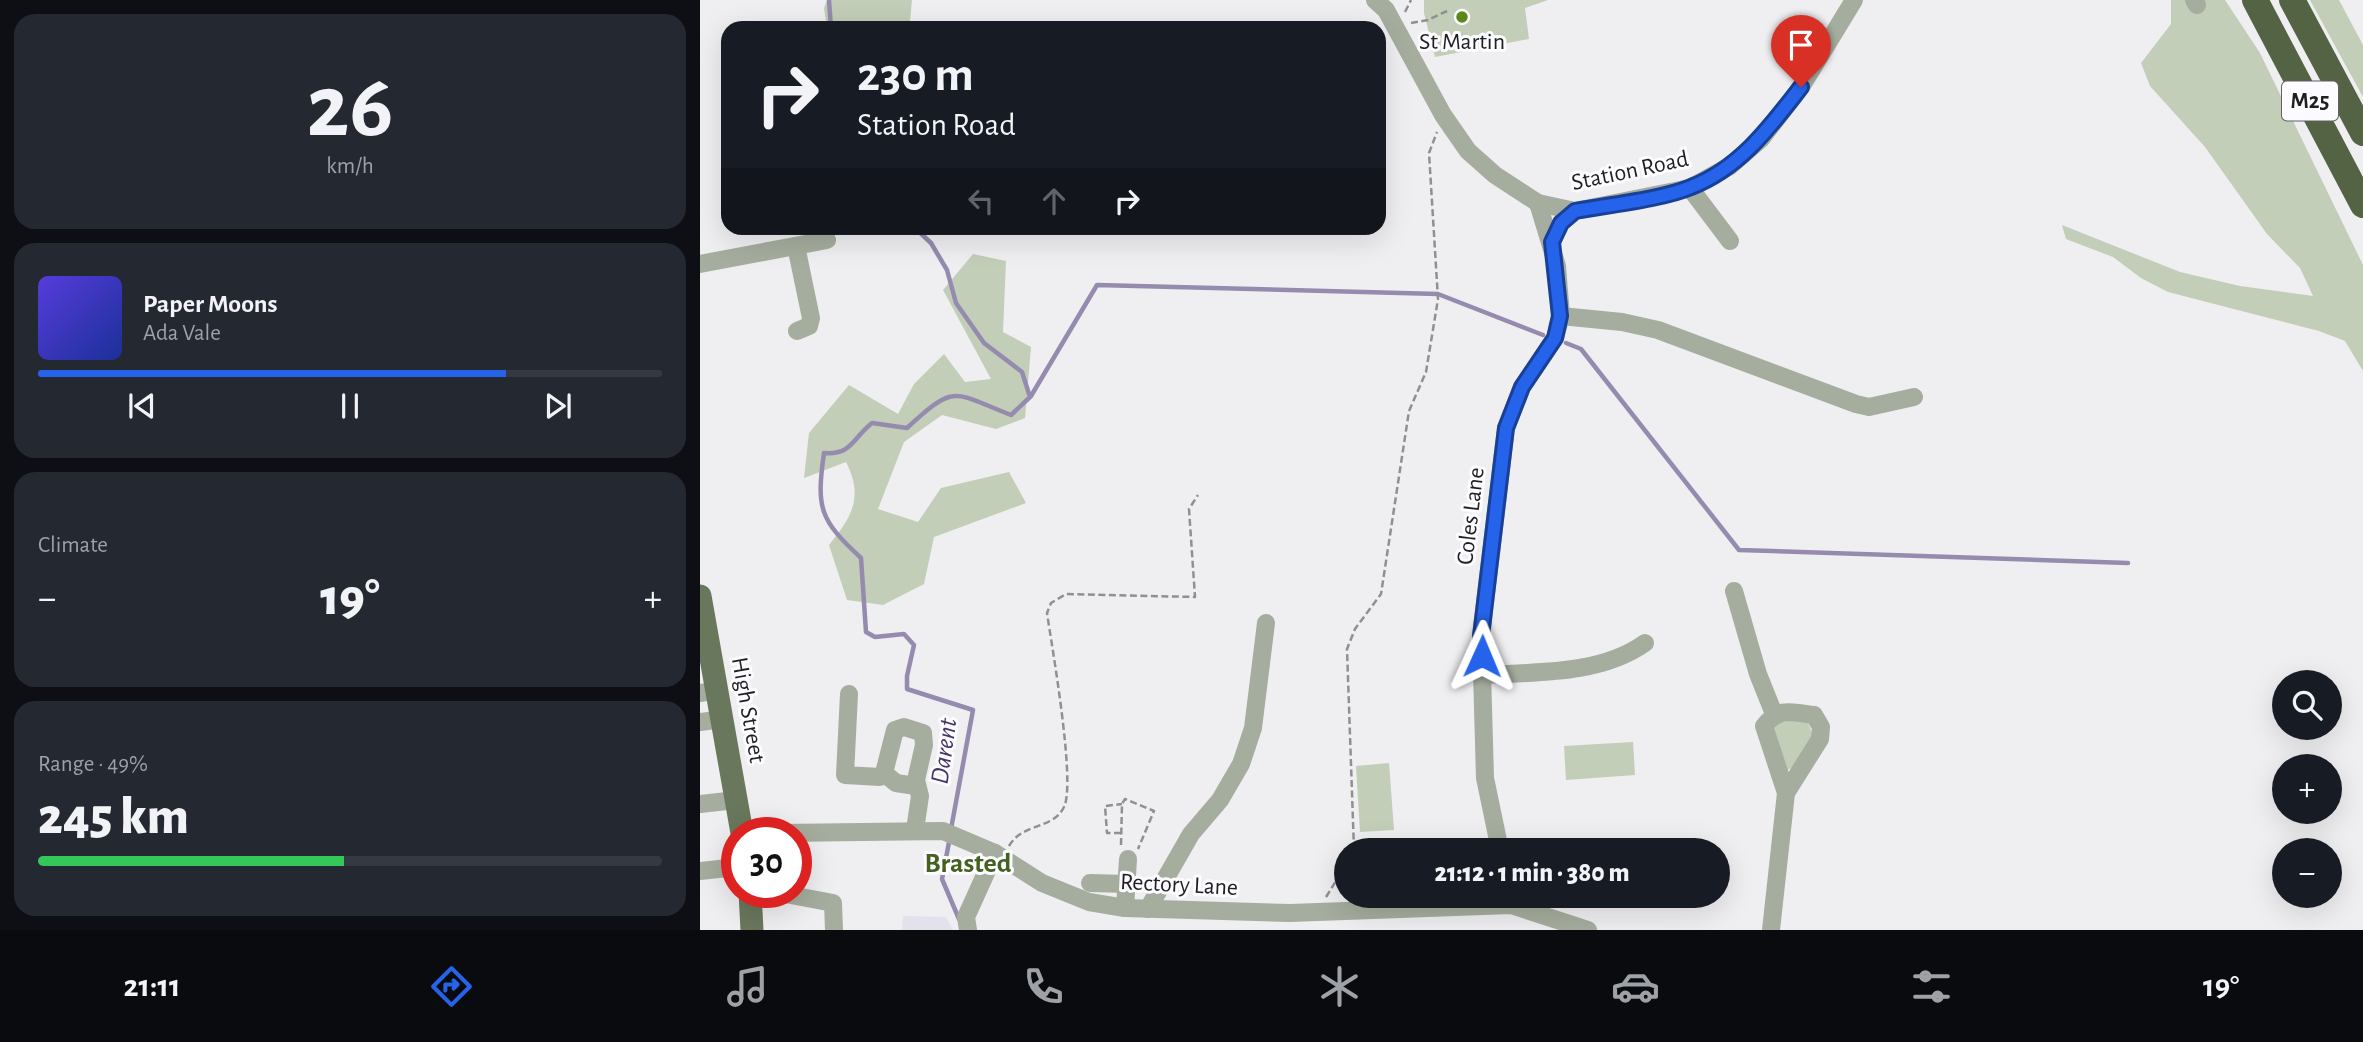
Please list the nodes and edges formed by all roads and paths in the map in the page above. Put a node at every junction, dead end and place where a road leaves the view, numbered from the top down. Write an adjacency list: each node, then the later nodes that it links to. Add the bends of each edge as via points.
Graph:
1 (1375, 0): 6 (street)
2 (1854, 0): 9 (street, Station Road, via 1801,87 1761,139 1730,166)
3 (2255, 0): 11 (highway, M25)
4 (2292, 0): 8 (highway, M25)
5 (1447, 11): 6 (path, via 1428,20)
6 (1394, 25): 7 (street)
7 (1443, 115): 10 (street, via 1468,151); 43 (path, via 1429,153 1438,300 1426,372 1409,411 1381,594 1355,629 1347,649)
8 (2363, 133)
9 (1690, 188): 12 (street, Station Road); 14 (street)
10 (1538, 203): 12 (street, Station Road); 15 (street, Coles Lane)
11 (2363, 205)
12 (1575, 211): 15 (street, via 1561,223)
13 (827, 240): 16 (street)
14 (1730, 241)
15 (1552, 242): 18 (street, Coles Lane)
16 (796, 247): 17 (street); 19 (street, via 811,318 808,326)
17 (700, 264)
18 (1560, 316): 20 (street, via 1658,330 1869,407); 28 (street, Coles Lane, via 1555,338 1522,387 1506,428 1481,636)
19 (797, 331)
20 (1914, 397)
21 (1198, 495): 45 (path, via 1189,509 1195,597 1066,594 1051,603 1047,613 1066,752 1066,805 1060,815 1016,835)
22 (1734, 591): 31 (street)
23 (700, 596): 25 (main road, High Street)
24 (1266, 623): 56 (street, via 1253,728 1241,764 1220,800 1191,834)
25 (704, 626): 27 (main road, High Street)
26 (1645, 643): 28 (street, via 1606,662)
27 (706, 661): 29 (main road, High Street)
28 (1483, 675): 44 (street, Coles Lane, via 1485,778)
29 (709, 691): 32 (main road, High Street)
30 (849, 694): 33 (street, via 845,775)
31 (1774, 714): 35 (street, via 1764,726); 35 (street, via 1782,710 1814,715 1821,727 1820,738)
32 (711, 720): 36 (main road, High Street)
33 (884, 774): 34 (street, via 896,783); 34 (street, via 895,730 900,726 923,733)
34 (916, 786): 40 (street, via 920,796)
35 (1786, 793): 62 (street)
36 (736, 800): 37 (street); 39 (main road, High Street)
37 (700, 803)
38 (1122, 804): 42 (path); 42 (path, via 1105,806 1107,833); 46 (path, via 1125,799 1154,811)
39 (739, 817)
40 (915, 830): 41 (street, Rectory Lane); 45 (street, Rectory Lane, via 949,833)
41 (812, 832)
42 (1121, 833): 46 (path)
43 (1354, 838)
44 (1498, 838)
45 (999, 856): 53 (street, Rectory Lane, via 1039,882 1088,902); 60 (street, via 965,917)
46 (1130, 865): 49 (street); 53 (street)
47 (721, 869): 48 (street)
48 (700, 871)
49 (1090, 883)
50 (1334, 884): 57 (path)
51 (812, 899): 59 (street, via 833,903)
52 (751, 908): 58 (main road)
53 (1125, 908): 56 (street, Rectory Lane)
54 (1371, 908): 57 (street, Rectory Lane)
55 (1532, 908): 61 (street, Rectory Lane)
56 (1148, 909): 57 (street, Rectory Lane)
57 (1318, 911)
58 (752, 930)
59 (834, 930)
60 (968, 930)
61 (1588, 930)
62 (1772, 930)

